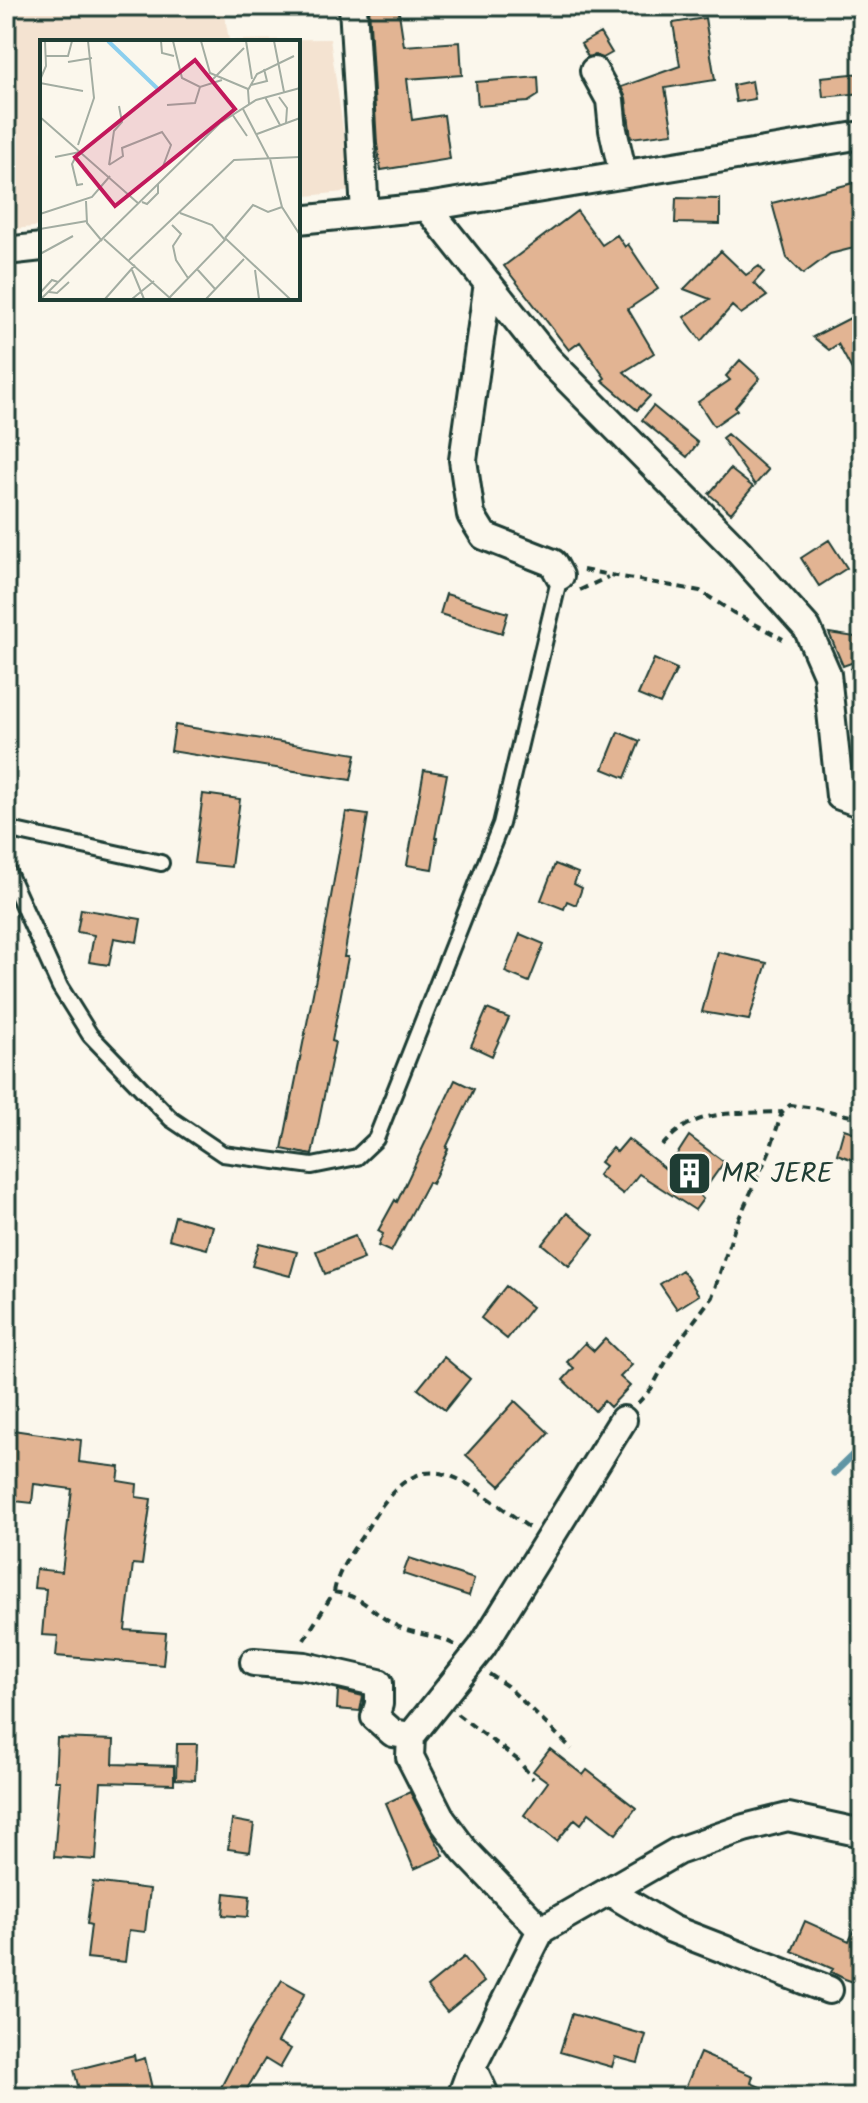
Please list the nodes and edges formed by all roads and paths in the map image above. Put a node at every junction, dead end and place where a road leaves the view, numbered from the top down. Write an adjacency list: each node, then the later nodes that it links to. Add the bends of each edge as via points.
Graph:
1 (353, 6): 6 (street)
2 (594, 71): 4 (street, via 610,100)
3 (862, 135): 4 (street)
4 (623, 174): 5 (street)
5 (427, 207): 6 (street); 10 (street)
6 (365, 213): 7 (street)
7 (300, 220)
8 (40, 247): 9 (street)
9 (6, 251)
10 (488, 283): 11 (street, via 463,460 471,515 484,536); 12 (street, via 549,360)
11 (556, 570): 12 (path, via 700,591 798,644); 16 (lane, via 501,824 376,1139 357,1157 312,1166 223,1154 171,1119 90,1035 60,987)
12 (807, 628): 13 (street, via 827,674 840,796)
13 (862, 804)
14 (6, 829): 15 (lane)
15 (161, 863)
16 (6, 868)
17 (782, 1112): 18 (path, via 790,1105); 19 (path, via 704,1116 674,1132); 20 (path, via 712,1297 651,1389)
18 (859, 1118)
19 (662, 1146)
20 (623, 1420): 21 (street)
21 (548, 1540): 22 (path, via 463,1481 436,1470 412,1475 385,1498 336,1577); 23 (street)
22 (334, 1592): 23 (path, via 354,1595 397,1626 444,1638); 25 (path, via 302,1645)
23 (472, 1659): 26 (street); 28 (path)
24 (254, 1662): 25 (street)
25 (298, 1665): 27 (street, via 379,1683 375,1717 393,1733)
26 (440, 1700): 27 (street); 29 (path, via 518,1760)
27 (411, 1736): 32 (street, via 410,1757 442,1820)
28 (572, 1749)
29 (533, 1779)
30 (862, 1833): 31 (street, via 788,1817 678,1851)
31 (608, 1891): 32 (street); 33 (street, via 672,1929)
32 (541, 1930): 34 (street)
33 (829, 1990)
34 (472, 2067): 35 (street); 36 (street)
35 (461, 2097)
36 (486, 2097)

